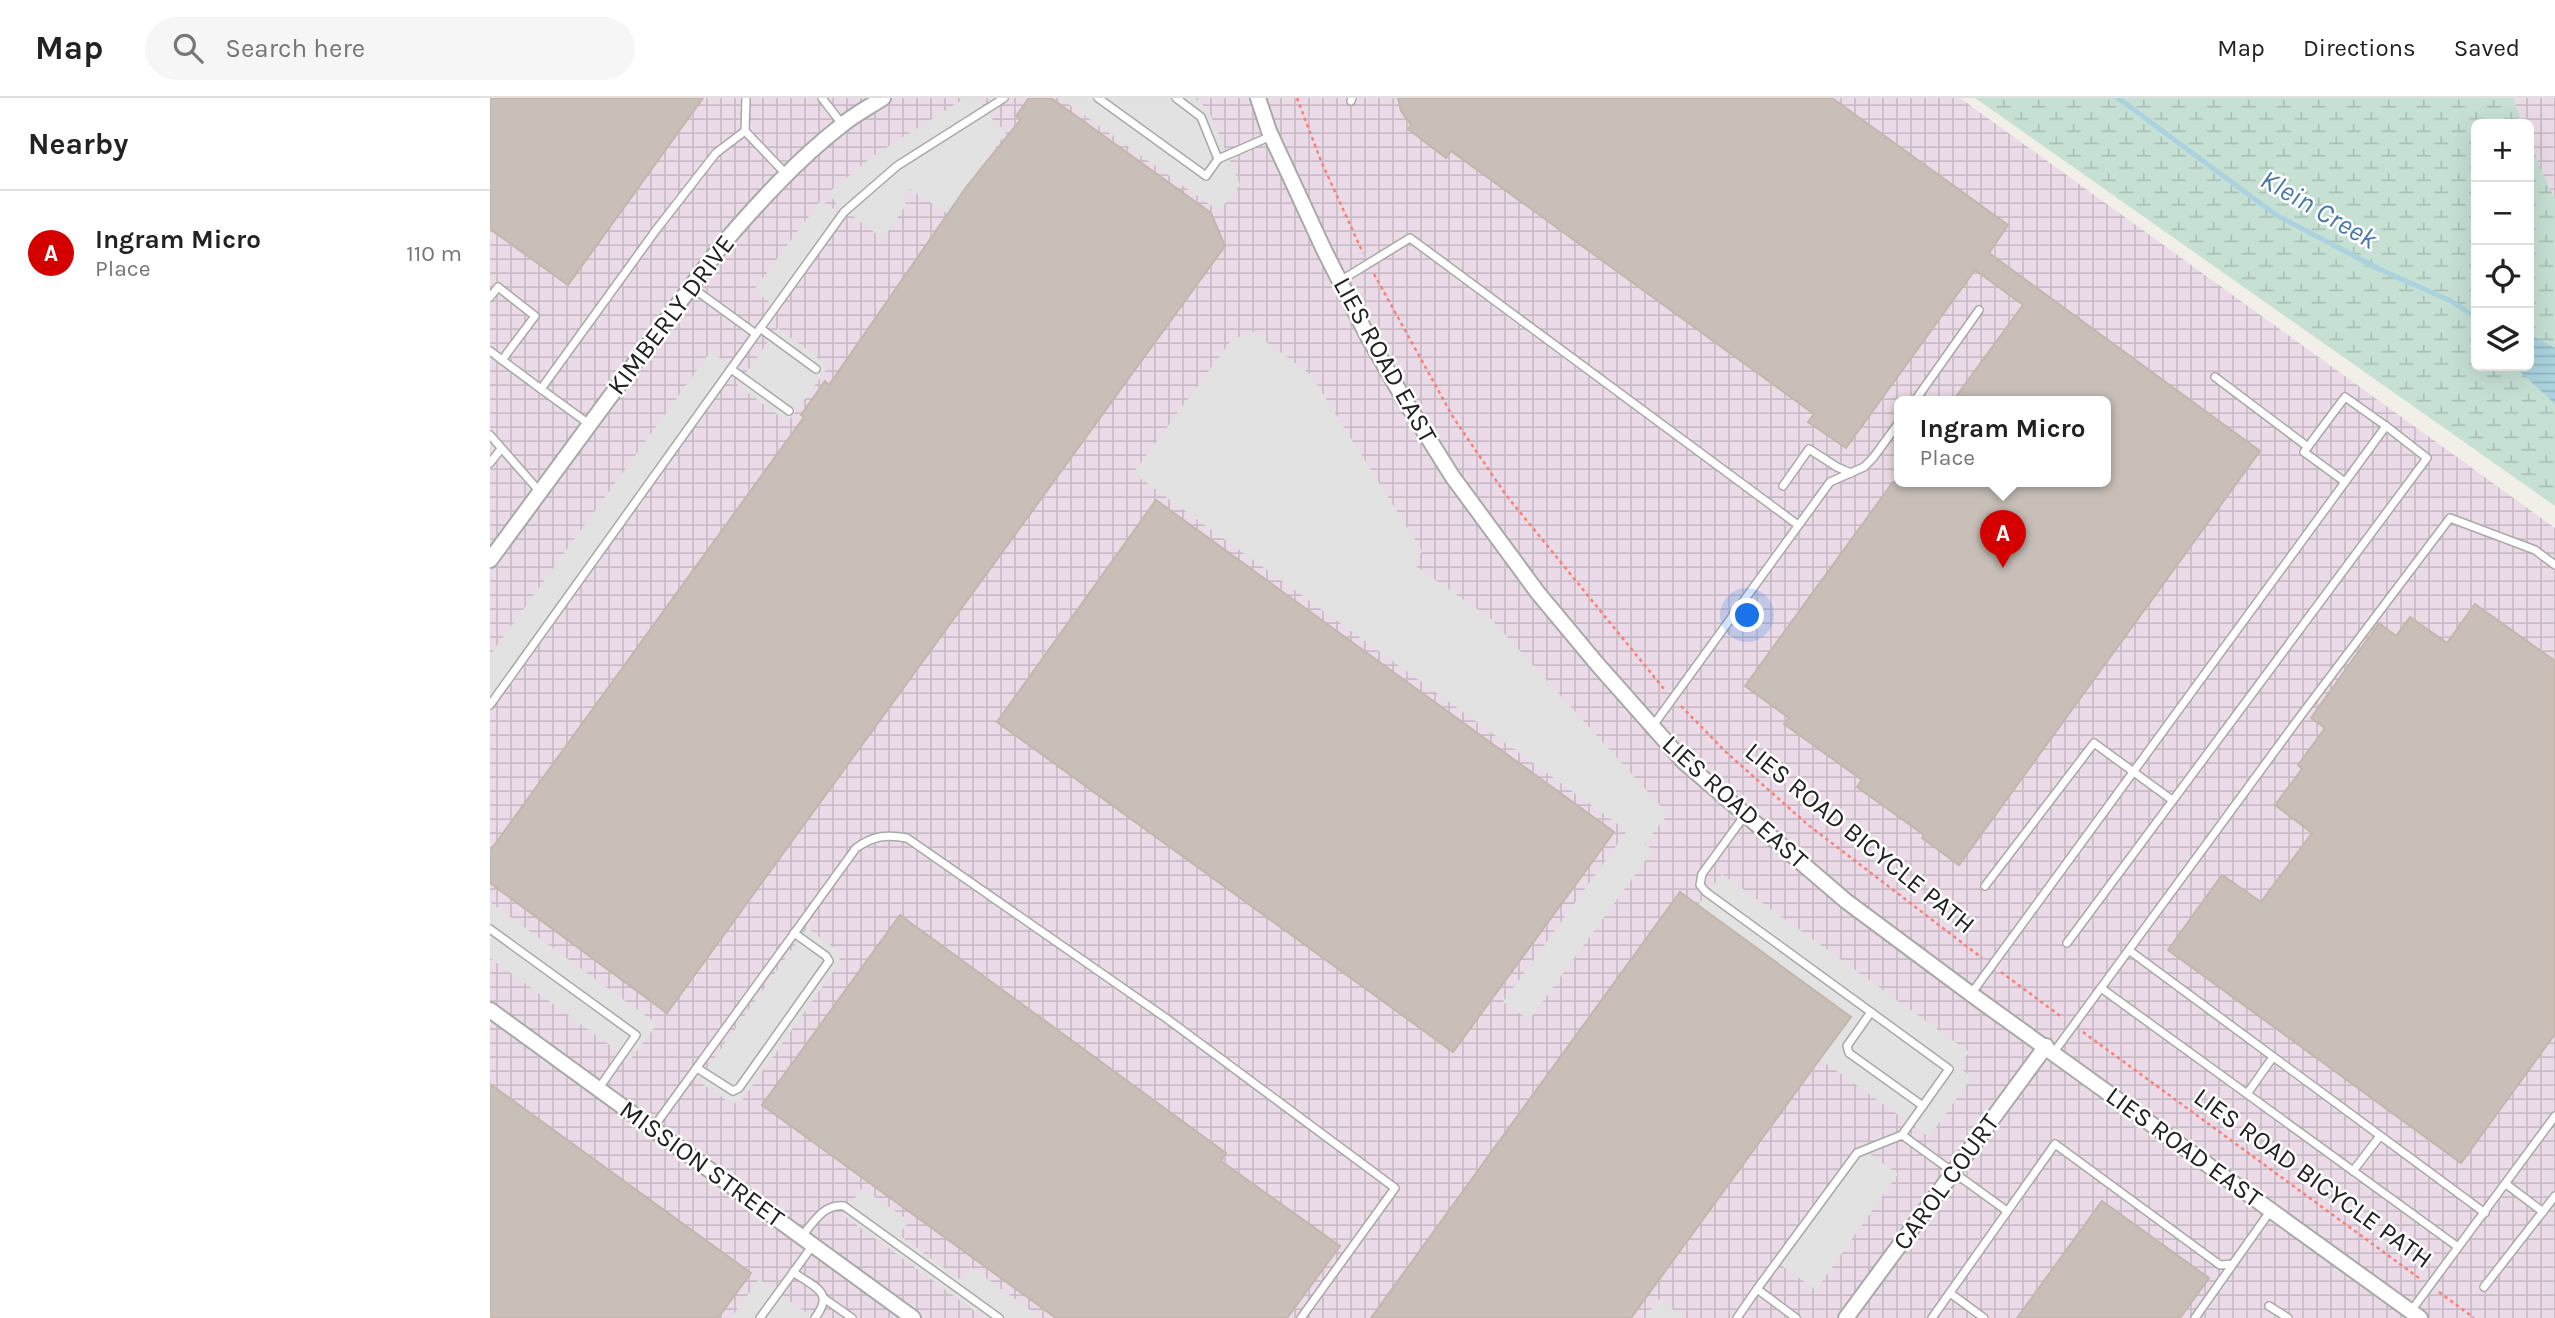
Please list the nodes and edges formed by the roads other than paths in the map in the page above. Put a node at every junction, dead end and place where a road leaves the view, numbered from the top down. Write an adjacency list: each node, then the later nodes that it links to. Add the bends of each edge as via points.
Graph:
1 (746, 98): 9 (lane)
2 (822, 98): 8 (lane)
3 (883, 98): 8 (street, KIMBERLY DRIVE)
4 (1004, 98): 17 (lane, via 897,166 844,212)
5 (1098, 98): 11 (lane, via 1206,176)
6 (1176, 98): 11 (lane, via 1201,117)
7 (1258, 98): 10 (street, LIES ROAD EAST)
8 (842, 124): 12 (street, KIMBERLY DRIVE)
9 (745, 131): 12 (lane); 23 (lane, via 716,153)
10 (1271, 136): 11 (lane); 13 (street, LIES ROAD EAST)
11 (1218, 159)
12 (787, 176): 14 (street, KIMBERLY DRIVE, via 756,205)
13 (1340, 281): 37 (lane, via 1410,238); 41 (street, LIES ROAD EAST, via 1402,396 1474,508 1538,593)
14 (690, 286): 17 (lane); 26 (street, KIMBERLY DRIVE)
15 (490, 297): 19 (lane, via 498,287 535,316)
16 (1979, 310): 24 (lane)
17 (758, 331): 20 (lane); 21 (lane)
18 (490, 351): 19 (lane)
19 (502, 360): 23 (lane)
20 (731, 369): 25 (lane); 40 (lane)
21 (816, 369)
22 (2215, 377): 30 (lane)
23 (541, 389): 26 (lane)
24 (1918, 396)
25 (789, 411)
26 (589, 424): 36 (street, KIMBERLY DRIVE)
27 (2386, 426): 30 (lane, via 2345,397); 34 (lane); 43 (lane, via 2427,457)
28 (1894, 429): 33 (lane, via 1873,458)
29 (490, 435): 31 (lane)
30 (2308, 447): 34 (lane, via 2304,452)
31 (501, 449): 32 (lane); 36 (lane)
32 (490, 463)
33 (1852, 473): 35 (lane, via 1809,449); 37 (lane, via 1830,482)
34 (2345, 482): 42 (lane)
35 (1783, 486)
36 (540, 492): 38 (street, KIMBERLY DRIVE)
37 (1798, 525): 41 (lane)
38 (490, 560)
39 (2555, 565): 49 (lane, via 2535,550 2450,518)
40 (490, 705)
41 (1653, 727): 44 (street, LIES ROAD EAST, via 1684,762)
42 (2134, 770): 43 (lane); 45 (lane, via 2095,743); 51 (lane)
43 (2172, 800): 48 (lane)
44 (1745, 815): 51 (street, LIES ROAD EAST, via 1846,901); 53 (lane, via 1702,874 1700,885)
45 (1985, 886)
46 (490, 929): 57 (lane, via 636,1035)
47 (794, 933): 56 (lane); 56 (lane, via 829,961 739,1088 725,1088); 87 (lane, via 856,848 880,835 907,838 1143,1002 1395,1188)
48 (2067, 943)
49 (2130, 951): 50 (lane); 55 (lane)
50 (2101, 988): 54 (lane); 58 (lane)
51 (1970, 994): 54 (street, LIES ROAD EAST)
52 (490, 1010): 57 (street, MISSION STREET)
53 (1871, 1012): 59 (lane, via 1847,1046 1849,1053); 59 (lane, via 1949,1069)
54 (2050, 1049): 65 (street, CAROL COURT); 68 (street, LIES ROAD EAST)
55 (2273, 1057): 58 (lane); 63 (lane)
56 (697, 1068): 61 (lane)
57 (598, 1089): 61 (street, MISSION STREET)
58 (2247, 1094): 64 (lane)
59 (1923, 1106): 62 (lane)
60 (2555, 1116): 66 (lane)
61 (653, 1129): 72 (street, MISSION STREET)
62 (1902, 1135): 65 (lane); 77 (lane, via 1857,1153)
63 (2380, 1136): 64 (lane); 71 (lane)
64 (2353, 1171): 73 (lane)
65 (1953, 1172): 69 (lane); 90 (street, CAROL COURT)
66 (2506, 1184): 70 (lane); 71 (lane)
67 (2555, 1196): 70 (lane)
68 (2271, 1210): 74 (lane); 81 (street, LIES ROAD EAST)
69 (2007, 1211): 74 (lane, via 2055,1144 2220,1265); 78 (lane)
70 (2543, 1212): 76 (lane)
71 (2484, 1213): 73 (lane)
72 (807, 1241): 75 (lane); 85 (street, MISSION STREET); 86 (lane, via 826,1208 844,1206)
73 (2458, 1247): 81 (lane)
74 (2233, 1264): 93 (lane)
75 (793, 1272): 79 (lane); 82 (lane)
76 (2484, 1287)
77 (1758, 1289): 88 (lane); 89 (lane)
78 (1950, 1293): 91 (lane); 92 (lane)
79 (825, 1299): 83 (lane); 84 (lane)
80 (2269, 1306): 94 (lane)
81 (2416, 1315)
82 (760, 1318)
83 (815, 1318)
84 (852, 1318)
85 (913, 1318)
86 (999, 1318)
87 (1301, 1318)
88 (1737, 1318)
89 (1796, 1318)
90 (1846, 1318)
91 (1932, 1318)
92 (1984, 1318)
93 (2195, 1318)
94 (2288, 1318)

